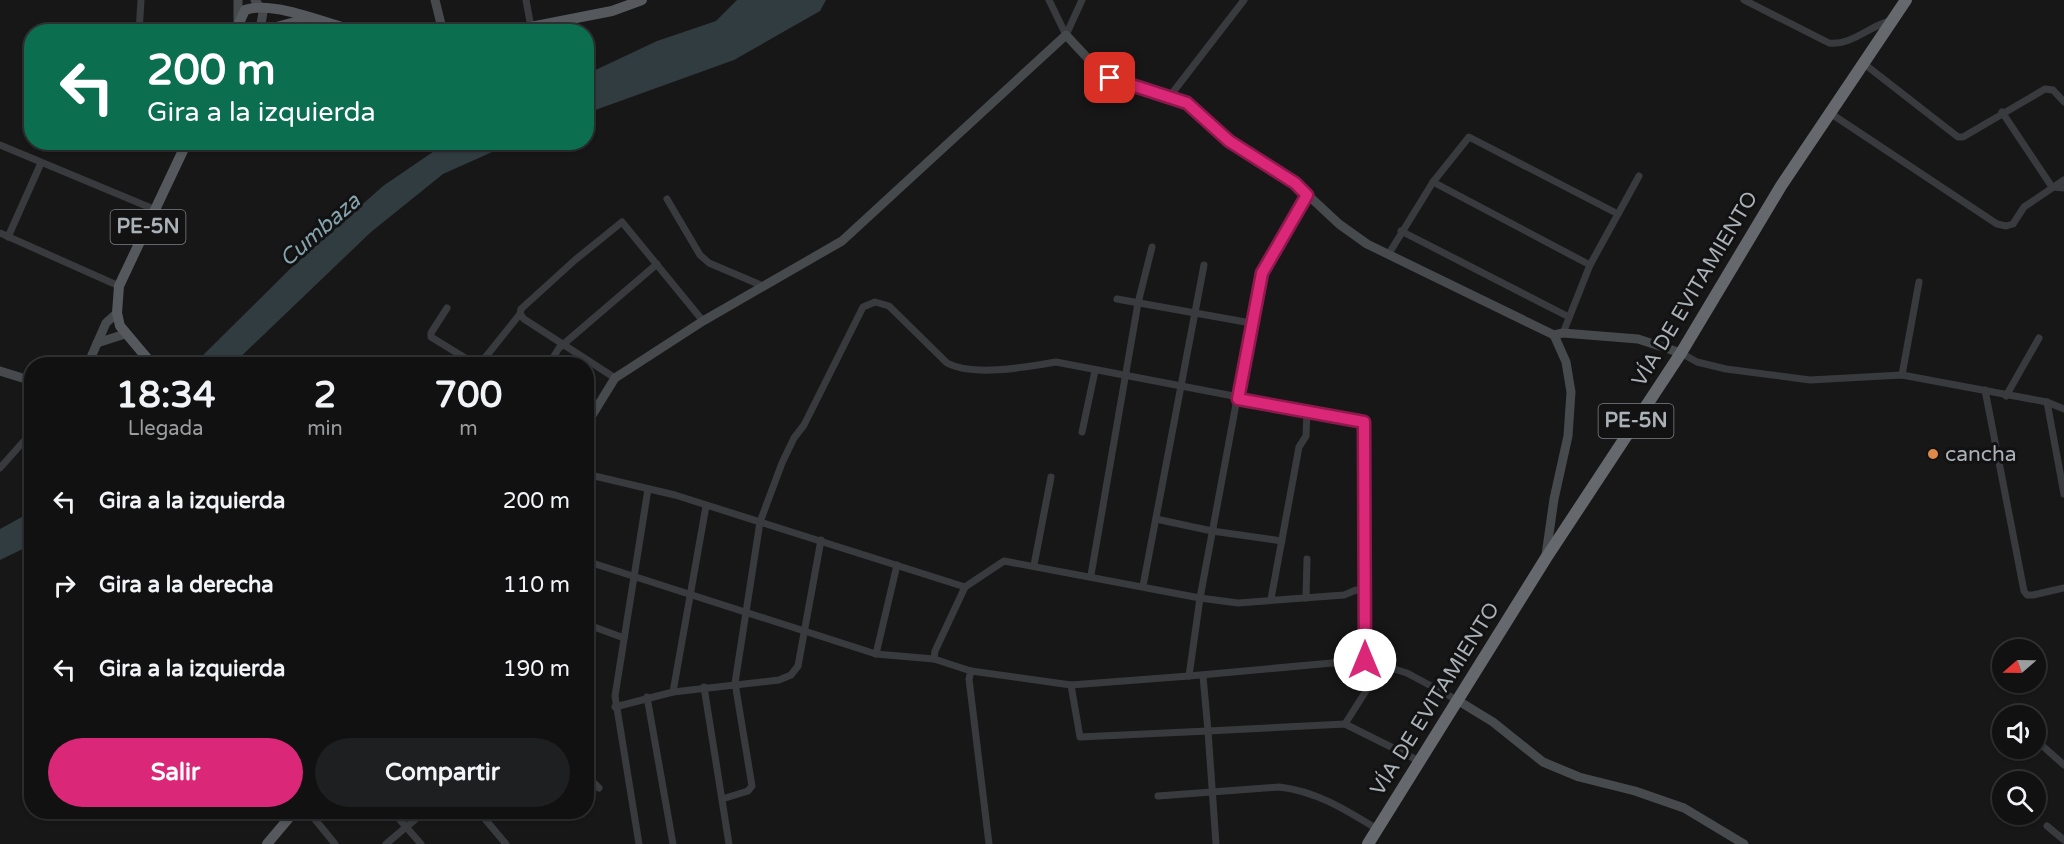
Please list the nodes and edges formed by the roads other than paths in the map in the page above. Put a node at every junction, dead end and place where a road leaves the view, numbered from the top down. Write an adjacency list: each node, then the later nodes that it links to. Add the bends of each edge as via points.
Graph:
1 (141, 0): 15 (street)
2 (238, 0): 16 (street)
3 (435, 0): 21 (street)
4 (526, 0): 22 (street)
5 (642, 0): 12 (main road)
6 (1049, 0): 24 (street)
7 (1082, 0): 24 (street)
8 (1244, 0): 26 (street)
9 (1744, 0): 14 (street, via 1829,43 1842,43 1876,24)
10 (1906, 0): 14 (highway, VÍA DE EVITAMIENTO / PE-5N)
11 (258, 3): 13 (main road); 17 (main road, via 245,10); 18 (street)
12 (622, 3): 23 (main road)
13 (309, 18): 19 (main road); 20 (main road)
14 (1890, 21): 25 (highway, VÍA DE EVITAMIENTO / PE-5N)
15 (140, 24)
16 (236, 24)
17 (238, 24)
18 (262, 24)
19 (286, 24)
20 (330, 24)
21 (440, 24)
22 (530, 24)
23 (542, 24)
24 (1066, 35): 26 (street, via 1110,78); 52 (street, via 842,241)
25 (1863, 63): 28 (street, via 1954,136 1963,137); 29 (highway, VÍA DE EVITAMIENTO / PE-5N)
26 (1170, 96): 38 (street, via 1200,113 1229,141 1295,183)
27 (2064, 102): 28 (street, via 2049,88)
28 (2002, 112): 36 (street)
29 (1830, 113): 36 (street, via 1997,224 2013,224 2024,207); 67 (highway, VÍA DE EVITAMIENTO / PE-5N, via 1781,186)
30 (0, 145): 32 (street)
31 (183, 150): 40 (main road, PE-5N)
32 (40, 163): 40 (street); 44 (street)
33 (1639, 176): 41 (street)
34 (2064, 180): 36 (street)
35 (1433, 182): 41 (street, via 1465,139 1473,136); 42 (street); 49 (street)
36 (2052, 187): 37 (street)
37 (2064, 188)
38 (1307, 195): 46 (street, via 1339,224); 61 (street, via 1262,273)
39 (667, 199): 52 (street, via 700,255 709,263)
40 (156, 210): 51 (main road, PE-5N)
41 (1618, 214): 49 (street)
42 (1401, 231): 46 (street); 59 (street)
43 (0, 233): 44 (street)
44 (8, 237): 51 (street)
45 (1152, 247): 54 (street)
46 (1388, 255): 63 (street)
47 (657, 264): 58 (street, via 622,222 575,260); 60 (street); 66 (street)
48 (1204, 265): 56 (street)
49 (1590, 266): 59 (street)
50 (1920, 282): 77 (street)
51 (119, 286): 57 (main road, PE-5N)
52 (763, 286): 60 (street)
53 (1117, 299): 54 (street)
54 (1138, 303): 56 (street); 78 (street)
55 (447, 308): 70 (street, via 431,337)
56 (1194, 312): 61 (street); 81 (street)
57 (117, 314): 62 (main road, PE-5N); 65 (street, via 106,323)
58 (520, 314): 66 (street); 71 (street)
59 (1569, 316): 63 (street)
60 (703, 321): 80 (street)
61 (1251, 323): 84 (street)
62 (125, 334): 65 (street); 69 (main road, PE-5N)
63 (1559, 334): 67 (street, via 1638,339); 102 (street, via 1571,392 1568,436)
64 (2039, 339): 83 (street)
65 (97, 343): 68 (street)
66 (564, 344): 72 (street); 73 (street)
67 (1681, 353): 77 (street, via 1697,362 1726,369 1810,380); 102 (highway, VÍA DE EVITAMIENTO / PE-5N)
68 (91, 357)
69 (145, 357)
70 (464, 357)
71 (486, 357)
72 (553, 357)
73 (584, 357)
74 (594, 364): 80 (street)
75 (0, 370): 79 (street)
76 (1095, 371): 78 (street); 89 (street); 98 (street, via 1056,363 958,369 889,306 876,302 863,307 794,438)
77 (1902, 375): 82 (street)
78 (1125, 377): 81 (street); 107 (street)
79 (24, 378)
80 (615, 378): 88 (street)
81 (1182, 388): 84 (street); 97 (street)
82 (1985, 390): 83 (street); 111 (street, via 2024,591 2033,595)
83 (2006, 396): 85 (street)
84 (1238, 399): 87 (street); 99 (street)
85 (2047, 402): 86 (street); 95 (street)
86 (2064, 409)
87 (1307, 411): 101 (street, via 1306,436 1299,447); 112 (street, via 1360,419 1365,425)
88 (594, 412)
89 (1082, 432)
90 (24, 441): 91 (street)
91 (0, 468)
92 (594, 476): 94 (street)
93 (1051, 477): 106 (street)
94 (648, 489): 96 (street); 108 (street)
95 (2064, 494)
96 (706, 506): 98 (street); 113 (street)
97 (1155, 519): 99 (street); 109 (street)
98 (760, 522): 100 (street); 117 (street)
99 (1212, 531): 101 (street); 114 (street)
100 (821, 540): 105 (street); 119 (street)
101 (1282, 540): 116 (street)
102 (1546, 558): 133 (highway, VÍA DE EVITAMIENTO / PE-5N)
103 (1307, 559): 115 (street)
104 (594, 564): 108 (street)
105 (897, 565): 110 (street); 121 (street)
106 (1034, 565): 107 (street); 110 (street, via 1000,562)
107 (1091, 575): 109 (street)
108 (634, 577): 113 (street); 120 (street)
109 (1143, 586): 114 (street)
110 (965, 588): 122 (street)
111 (2064, 588)
112 (1365, 593): 115 (street, via 1356,590 1344,595); 123 (street)
113 (692, 596): 117 (street); 131 (street)
114 (1200, 598): 116 (street, via 1238,603); 126 (street)
115 (1306, 598): 116 (street)
116 (1271, 599)
117 (748, 614): 119 (street); 128 (street)
118 (594, 627): 120 (street)
119 (804, 633): 121 (street); 128 (street, via 798,666 791,675 779,680)
120 (624, 638): 134 (street)
121 (876, 654): 122 (street)
122 (934, 658): 125 (street)
123 (1365, 660): 124 (street); 127 (street)
124 (1383, 664): 133 (street); 135 (street)
125 (971, 671): 129 (street); 162 (street)
126 (1189, 676): 127 (street); 129 (street)
127 (1203, 676): 136 (street)
128 (735, 683): 130 (street); 144 (street, via 752,786)
129 (1071, 685): 136 (street, via 1080,737)
130 (704, 687): 131 (street); 144 (street)
131 (673, 692): 132 (street)
132 (647, 697): 134 (street); 160 (street)
133 (1457, 700): 138 (highway, VÍA DE EVITAMIENTO / PE-5N); 165 (street, via 1493,722 1543,762 1579,777 1683,808)
134 (615, 707): 159 (street)
135 (1345, 724): 136 (street); 138 (street)
136 (1208, 731): 142 (street)
137 (2046, 749): 139 (street)
138 (1419, 761): 152 (highway, VÍA DE EVITAMIENTO / PE-5N)
139 (2064, 765)
140 (594, 782): 141 (street)
141 (600, 788)
142 (1212, 792): 143 (street); 152 (street, via 1294,788 1340,807); 163 (street)
143 (1158, 796)
144 (722, 799): 161 (street)
145 (288, 819): 154 (main road)
146 (315, 819): 155 (street)
147 (399, 819): 151 (street)
148 (416, 819): 151 (street)
149 (485, 819): 158 (street)
150 (2047, 826): 153 (street)
151 (406, 827): 156 (street); 157 (street)
152 (1377, 829): 164 (highway, VÍA DE EVITAMIENTO / PE-5N)
153 (2064, 840)
154 (267, 844)
155 (335, 844)
156 (386, 844)
157 (421, 844)
158 (506, 844)
159 (639, 844)
160 (673, 844)
161 (729, 844)
162 (989, 844)
163 (1216, 844)
164 (1368, 844)
165 (1744, 844)

